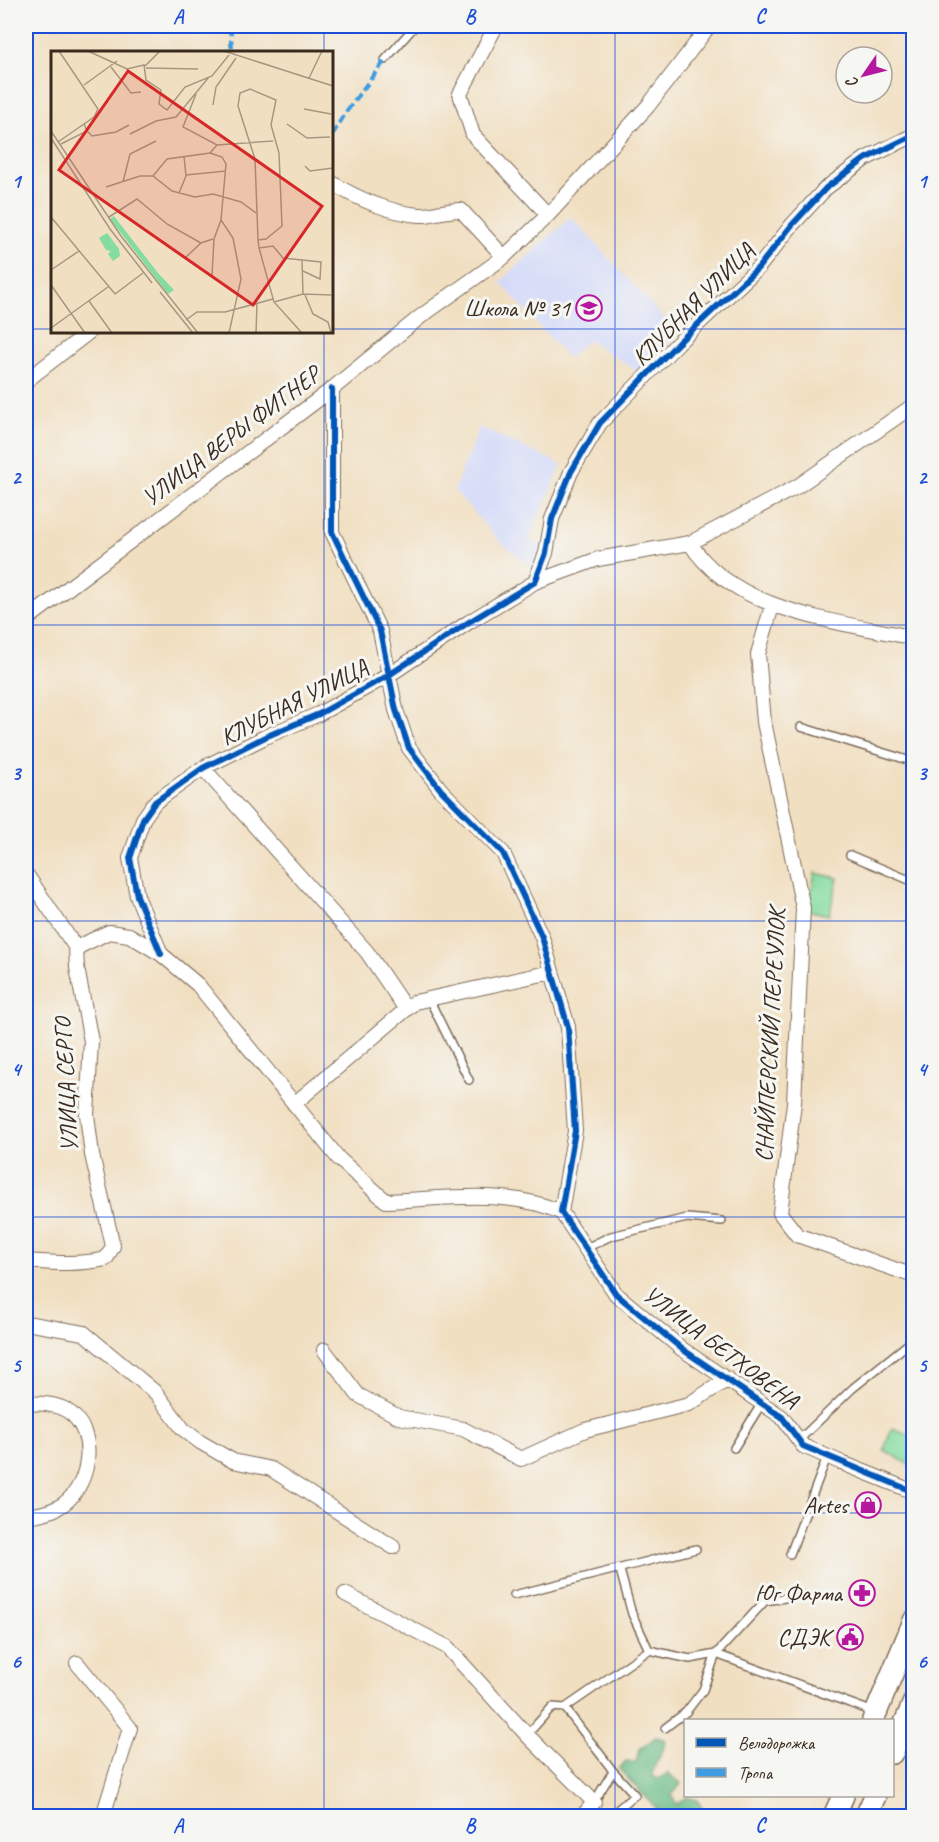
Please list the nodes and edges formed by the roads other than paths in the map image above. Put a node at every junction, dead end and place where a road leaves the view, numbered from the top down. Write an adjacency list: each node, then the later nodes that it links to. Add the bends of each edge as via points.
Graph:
1 (415, 26): 4 (lane)
2 (496, 26): 7 (street, via 460,94 473,135)
3 (709, 26): 7 (street, УЛИЦА ВЕРЫ ФИГНЕР, via 648,106)
4 (385, 60)
5 (914, 135): 14 (street, КЛУБНАЯ УЛИЦА, via 864,159 826,188 758,268 600,423 571,472 555,510)
6 (333, 184): 8 (street, via 358,199 421,216 446,209 461,210)
7 (548, 215): 8 (street, УЛИЦА ВЕРЫ ФИГНЕР)
8 (504, 257): 11 (street, УЛИЦА ВЕРЫ ФИГНЕР, via 420,317)
9 (88, 333): 10 (street)
10 (26, 381)
11 (332, 389): 16 (street, УЛИЦА ВЕРЫ ФИГНЕР); 18 (street, via 332,532 380,631)
12 (914, 405): 13 (street, via 798,486)
13 (690, 543): 14 (street, via 598,560); 15 (street, via 723,578)
14 (535, 582): 18 (street, КЛУБНАЯ УЛИЦА)
15 (772, 606): 17 (street); 36 (street, СНАЙПЕРСКИЙ ПЕРЕУЛОК, via 758,654 764,722 803,908 794,1103 780,1213 797,1235)
16 (26, 620)
17 (914, 638)
18 (389, 675): 21 (street, КЛУБНАЯ УЛИЦА, via 319,714); 27 (street, via 409,748 441,790 503,853 542,937)
19 (801, 727): 20 (lane)
20 (914, 762)
21 (203, 768): 26 (street, КЛУБНАЯ УЛИЦА, via 155,802 143,819 130,858 137,896); 29 (street, КЛУБНАЯ УЛИЦА, via 367,952)
22 (850, 855): 24 (lane)
23 (26, 874): 25 (street)
24 (914, 882)
25 (76, 948): 26 (street, via 109,932 129,934); 35 (street, УЛИЦА СЕРГО, via 91,1041 87,1115 113,1246 106,1259 77,1264)
26 (161, 954): 31 (street, via 198,985)
27 (552, 972): 28 (street); 32 (street, via 568,1027 575,1131)
28 (429, 999): 29 (street); 30 (lane)
29 (405, 1008): 31 (street)
30 (469, 1080)
31 (294, 1104): 32 (street, via 339,1160 386,1202 511,1197)
32 (561, 1212): 34 (street, УЛИЦА БЕТХОВЕНА)
33 (722, 1221): 34 (lane, via 687,1218 611,1236)
34 (584, 1249): 40 (street, УЛИЦА БЕТХОВЕНА, via 616,1294 682,1349)
35 (26, 1261)
36 (914, 1276)
37 (26, 1323): 48 (street, via 84,1333 156,1393 183,1429 200,1442 233,1461 271,1469)
38 (914, 1329): 43 (lane, via 908,1344 853,1388)
39 (324, 1350): 40 (street, via 358,1395 399,1417 464,1429 521,1459 585,1430 689,1404)
40 (728, 1379): 41 (street, УЛИЦА БЕТХОВЕНА)
41 (762, 1403): 43 (street, УЛИЦА БЕТХОВЕНА, via 782,1417); 44 (lane)
42 (26, 1404): 47 (street, via 66,1410 86,1438 88,1460 72,1496 58,1508)
43 (799, 1440): 45 (street, УЛИЦА БЕТХОВЕНА, via 803,1446)
44 (734, 1448)
45 (838, 1461): 46 (street, УЛИЦА БЕТХОВЕНА); 50 (lane)
46 (914, 1491)
47 (26, 1516)
48 (393, 1547)
49 (696, 1549): 51 (lane)
50 (790, 1554)
51 (620, 1570): 53 (lane); 56 (lane, via 632,1614)
52 (345, 1594): 63 (street, via 447,1647)
53 (514, 1595)
54 (804, 1595): 57 (lane, via 765,1601)
55 (914, 1621): 61 (main road)
56 (649, 1650): 57 (lane, via 690,1659); 60 (lane)
57 (716, 1654): 61 (lane); 62 (lane, via 703,1690 686,1712)
58 (77, 1663): 69 (street, via 130,1728)
59 (914, 1702): 64 (main road)
60 (565, 1708): 63 (lane, via 552,1707); 65 (lane)
61 (875, 1717)
62 (665, 1728)
63 (527, 1735): 68 (street)
64 (894, 1748)
65 (613, 1771): 68 (lane); 71 (lane, via 635,1795 618,1809)
66 (843, 1797): 72 (main road)
67 (875, 1797): 73 (main road)
68 (594, 1802): 70 (street)
69 (103, 1816)
70 (583, 1816)
71 (624, 1816)
72 (834, 1816)
73 (866, 1816)

